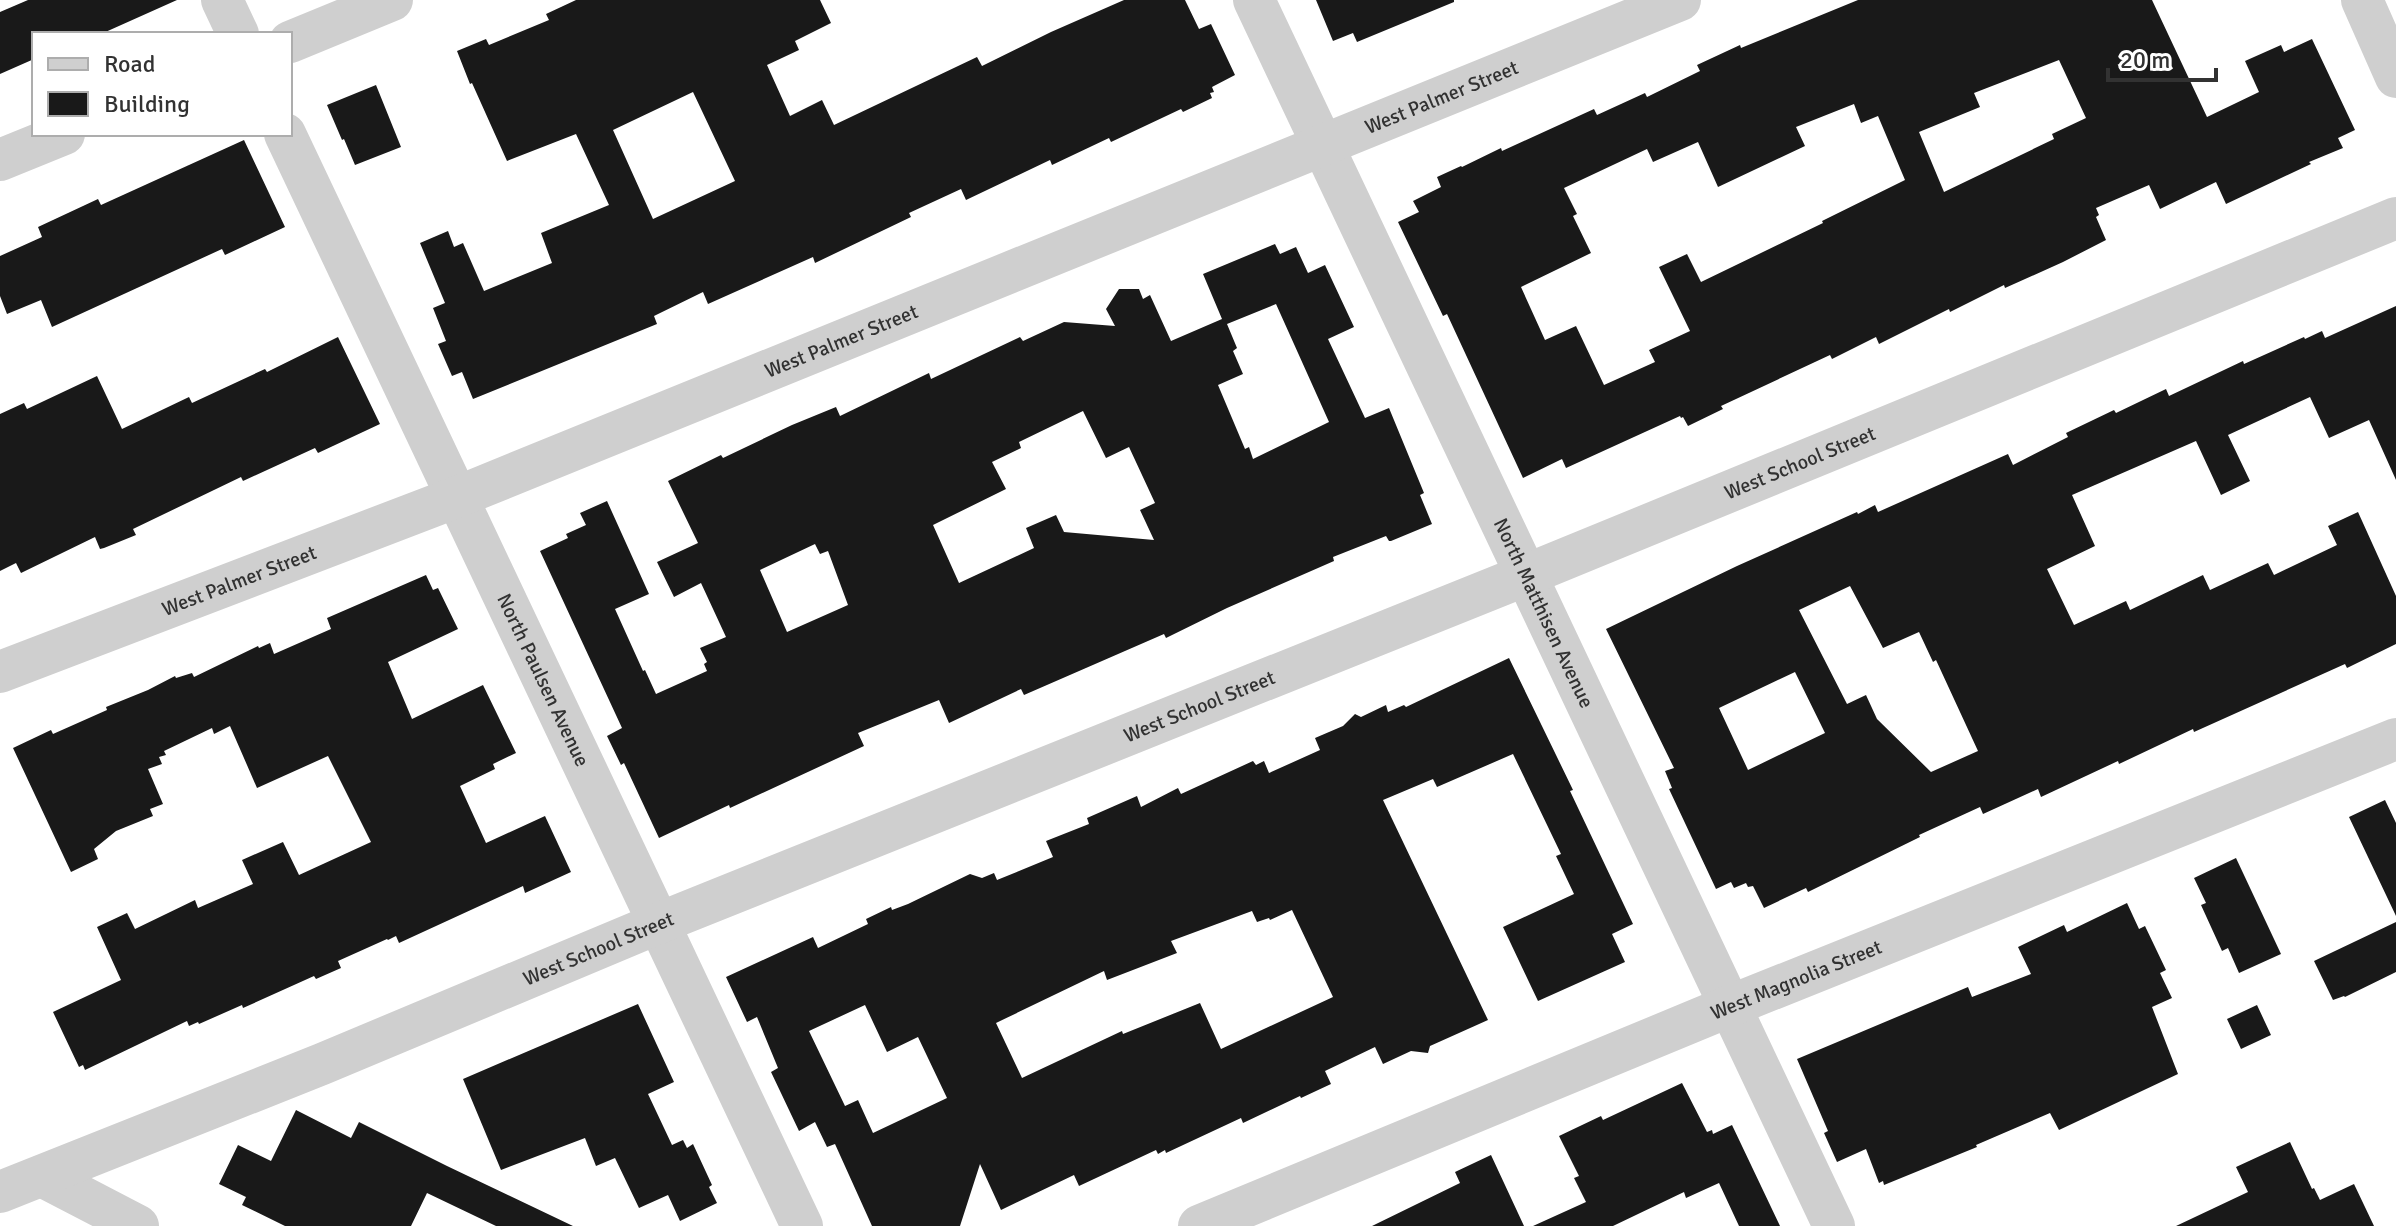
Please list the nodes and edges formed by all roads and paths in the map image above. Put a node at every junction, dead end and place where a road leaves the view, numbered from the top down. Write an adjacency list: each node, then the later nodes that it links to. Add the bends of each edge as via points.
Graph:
1 (222, 0): 6 (street)
2 (392, 0): 7 (street)
3 (1254, 0): 11 (street, North Matthisen Avenue)
4 (1680, 0): 11 (street, West Palmer Street)
5 (2362, 0): 8 (street)
6 (237, 32)
7 (292, 41)
8 (2396, 77)
9 (59, 136): 12 (street)
10 (286, 136): 14 (street, North Paulsen Avenue)
11 (1323, 145): 14 (street, West Palmer Street); 15 (street, North Matthisen Avenue)
12 (0, 160)
13 (2396, 218): 15 (street, West School Street)
14 (457, 497): 16 (street, West Palmer Street); 18 (street, North Paulsen Avenue)
15 (1526, 575): 18 (street, West School Street); 19 (street, North Matthisen Avenue)
16 (0, 672)
17 (2396, 739): 19 (street, West Magnolia Street)
18 (659, 923): 20 (street, West School Street); 23 (street, North Paulsen Avenue)
19 (1730, 1006): 24 (street, West Magnolia Street); 25 (street, North Matthisen Avenue)
20 (42, 1176): 21 (street, West School Street); 22 (street)
21 (0, 1192)
22 (138, 1226)
23 (802, 1226)
24 (1199, 1226)
25 (1834, 1226)

